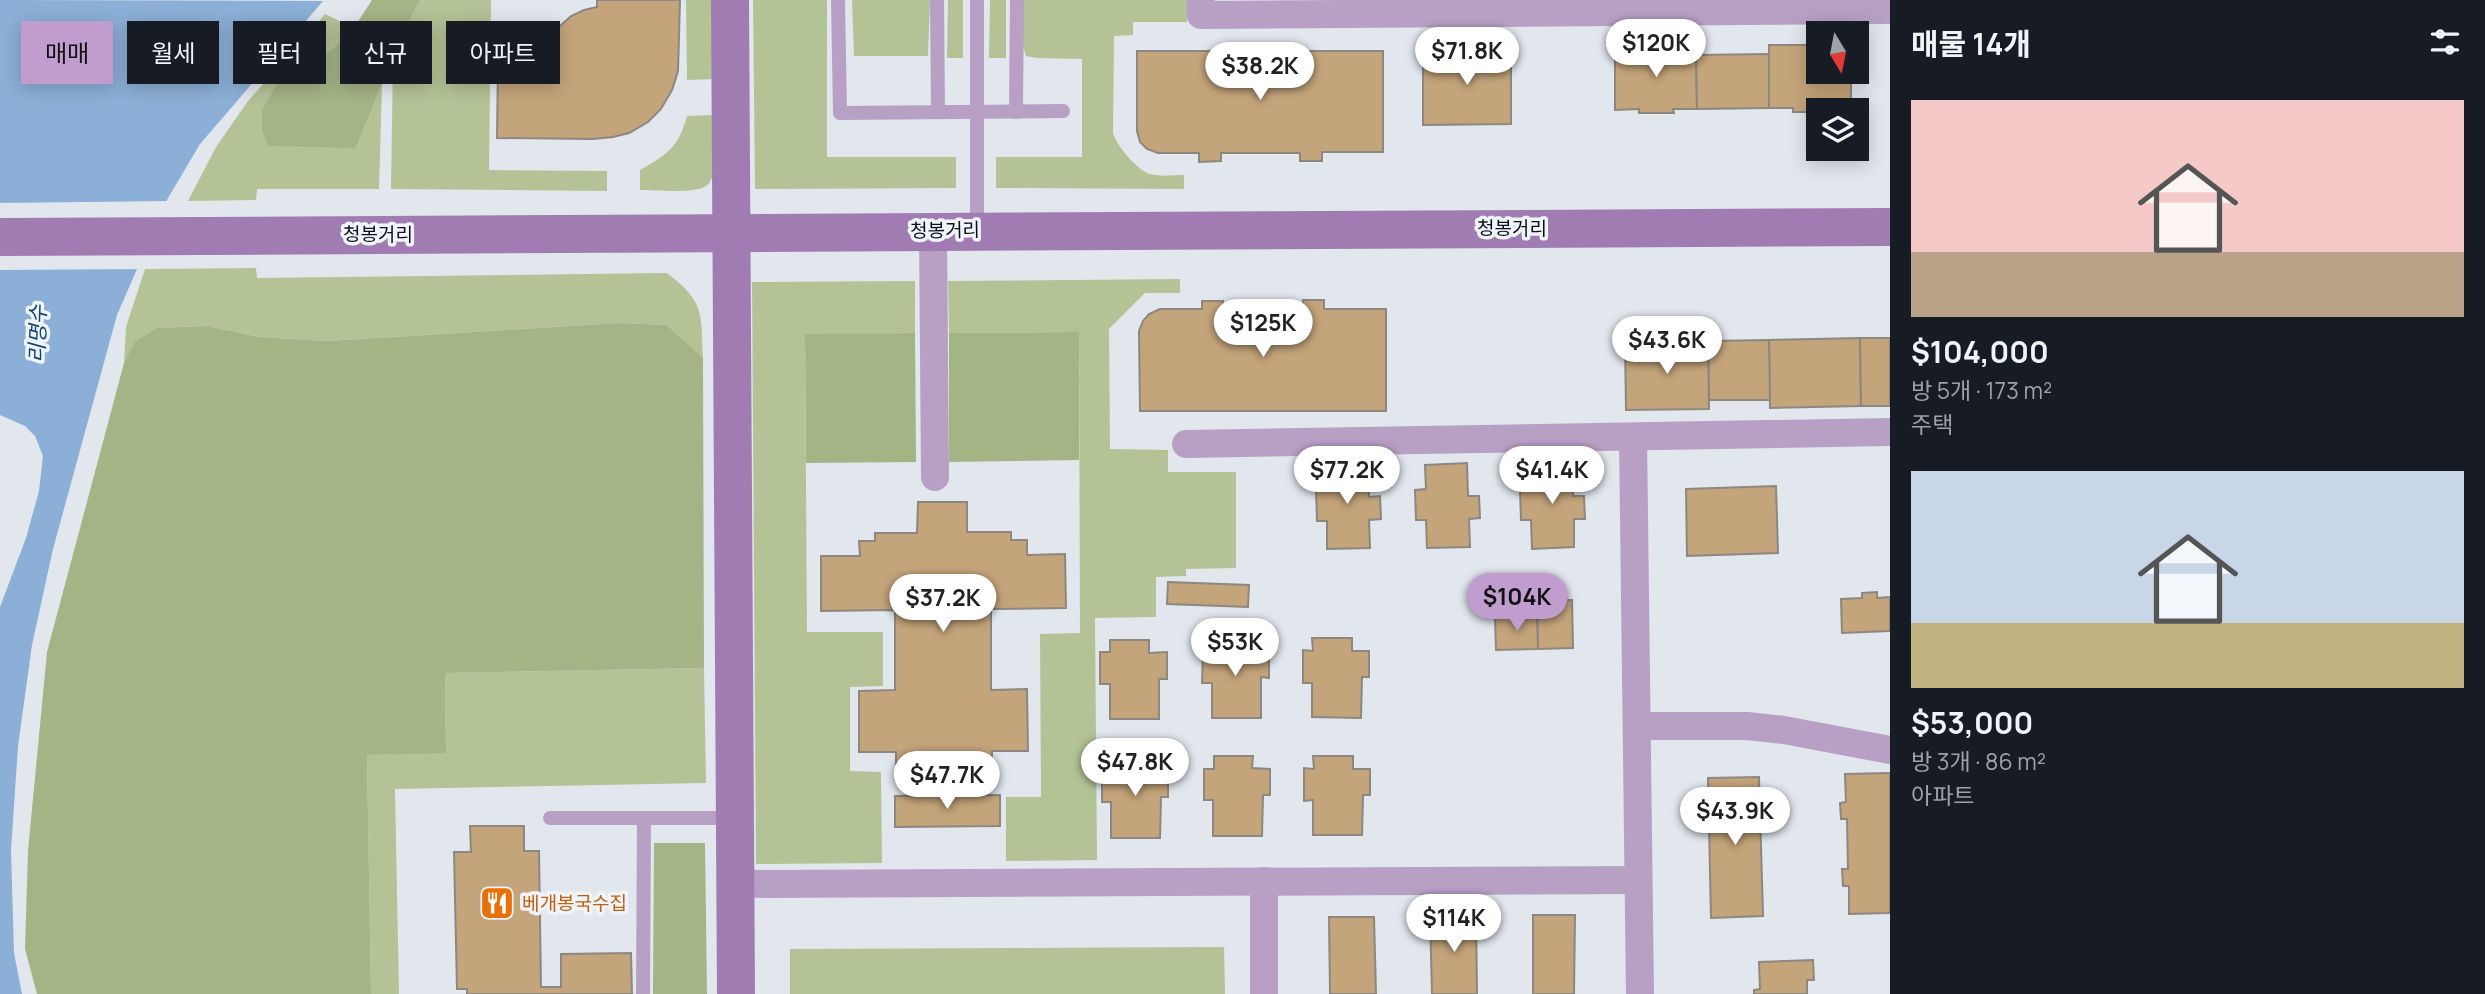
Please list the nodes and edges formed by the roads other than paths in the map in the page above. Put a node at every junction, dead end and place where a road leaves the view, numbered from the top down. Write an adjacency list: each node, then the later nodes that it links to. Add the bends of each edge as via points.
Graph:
1 (730, 0): 15 (street)
2 (838, 0): 9 (lane, via 840,113)
3 (937, 0): 9 (lane)
4 (977, 0): 10 (lane)
5 (1017, 0): 11 (lane)
6 (1201, 0): 7 (street, via 1201,15)
7 (1890, 10)
8 (1063, 111): 11 (lane)
9 (938, 112): 10 (lane)
10 (977, 112): 11 (lane); 14 (lane)
11 (1016, 112)
12 (1890, 227): 14 (street, 청봉거리)
13 (933, 230): 14 (street, 청봉거리); 15 (street, 청봉거리); 20 (street)
14 (977, 230)
15 (733, 232): 16 (street, 청봉거리); 25 (street)
16 (0, 237)
17 (1890, 432): 18 (street)
18 (1633, 437): 19 (street); 21 (street)
19 (1186, 444)
20 (935, 477)
21 (1638, 726): 22 (street, via 1747,726); 26 (street)
22 (1890, 750)
23 (550, 818): 24 (lane)
24 (644, 818): 25 (lane); 29 (lane)
25 (734, 818): 28 (street)
26 (1637, 880): 27 (street); 32 (street)
27 (1264, 881): 28 (street); 31 (street)
28 (735, 884): 30 (street)
29 (643, 994)
30 (736, 994)
31 (1264, 994)
32 (1640, 994)

